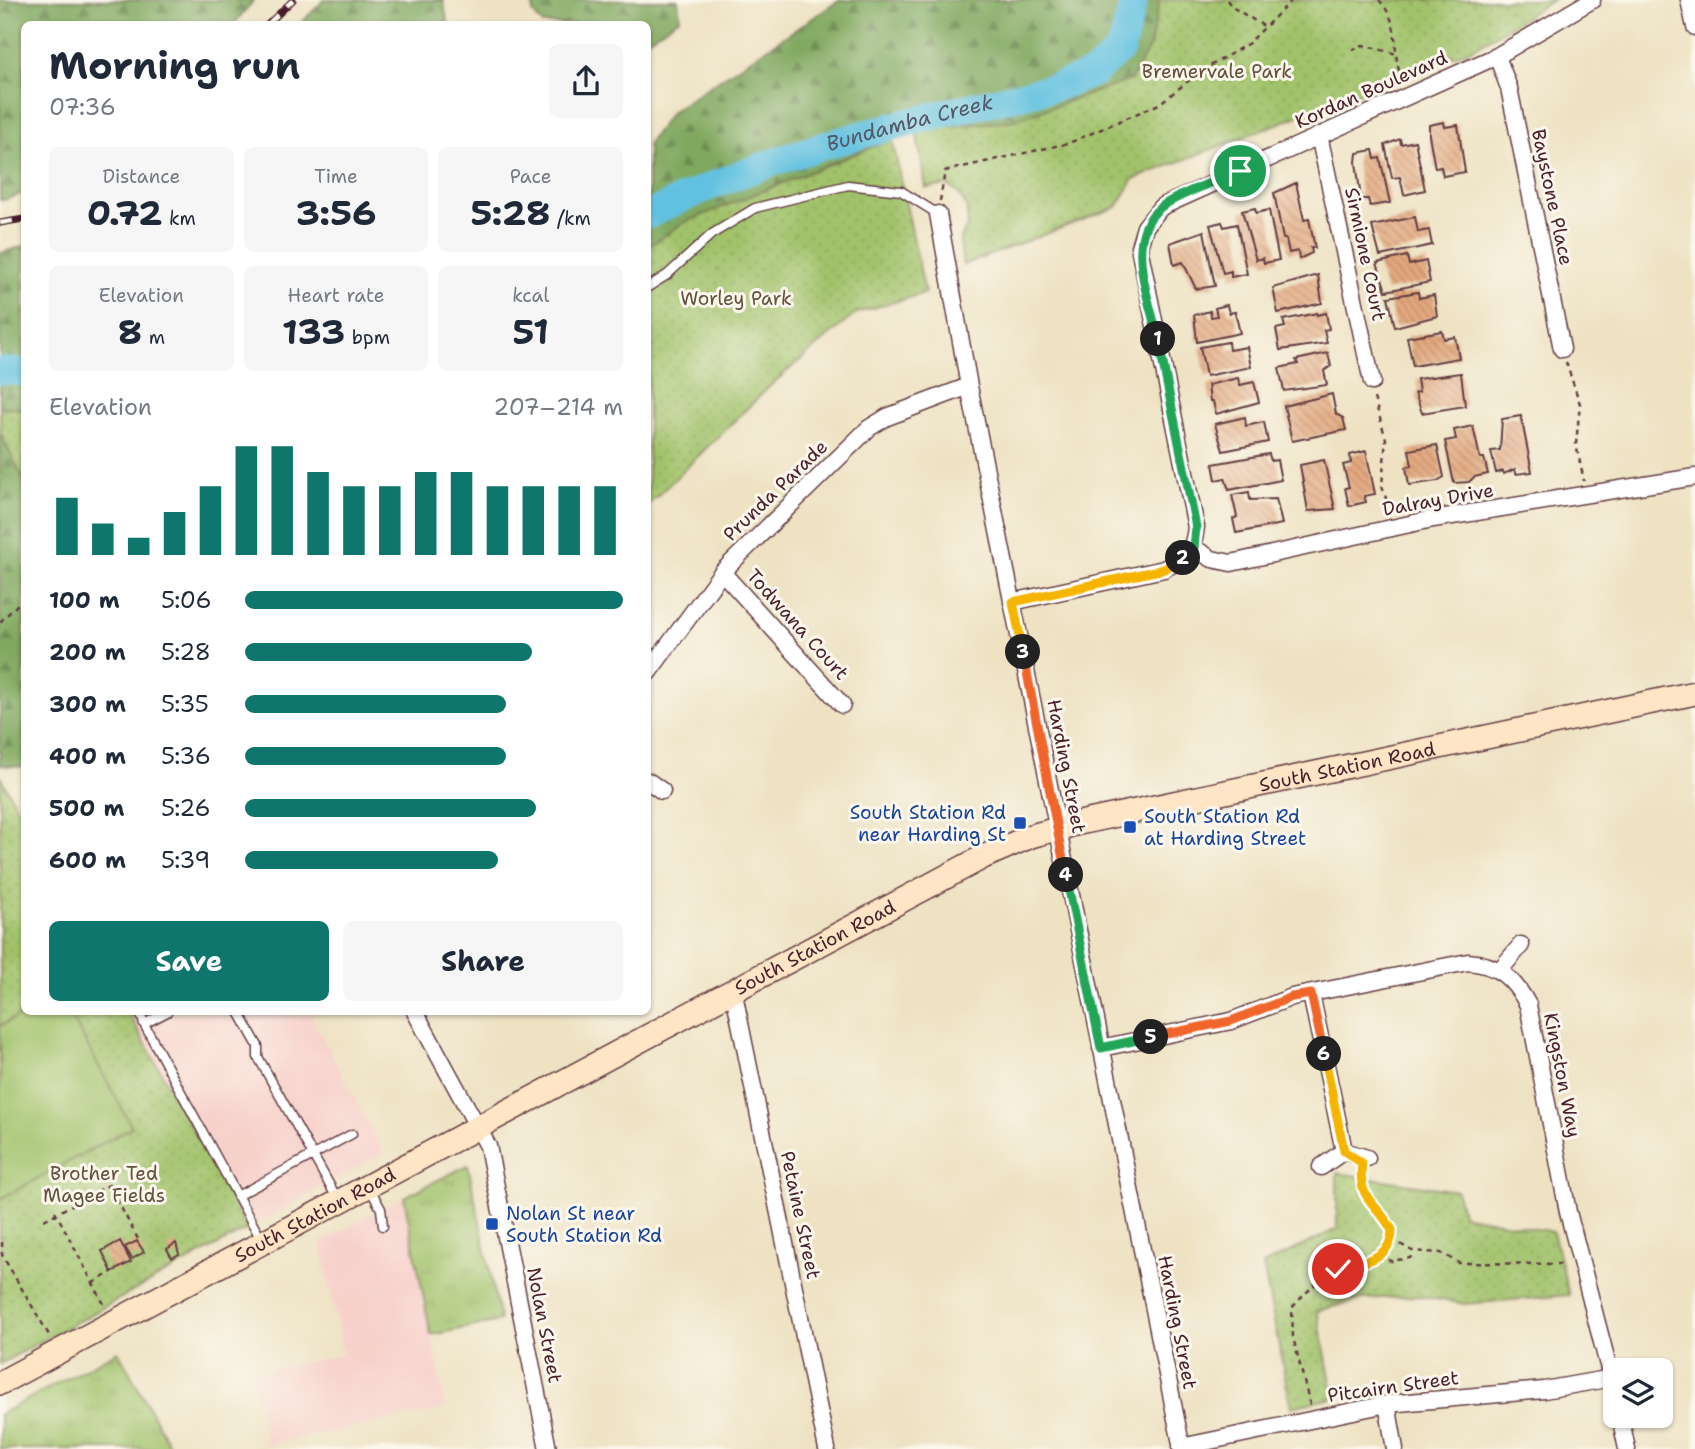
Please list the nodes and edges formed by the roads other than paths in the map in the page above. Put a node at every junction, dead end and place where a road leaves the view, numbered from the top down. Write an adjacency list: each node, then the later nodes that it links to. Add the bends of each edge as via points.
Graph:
1 (1592, 0): 4 (street, Kordan Boulevard)
2 (1689, 0): 3 (street)
3 (1695, 27)
4 (1497, 56): 5 (street, Kordan Boulevard); 8 (street, Baystone Place, via 1509,88)
5 (1319, 135): 9 (street, Sirmione Court); 12 (street, Kordan Boulevard, via 1161,207 1145,227 1139,247 1196,527)
6 (938, 214): 7 (lane, via 901,191 848,185 768,204 712,234); 10 (street, Harding Street)
7 (651, 285)
8 (1562, 349)
9 (1372, 382)
10 (969, 386): 13 (street, Prunda Parade, via 869,428); 14 (street, Harding Street)
11 (1695, 477): 12 (street, Dalray Drive, via 1396,527 1231,563)
12 (1194, 548): 14 (street, via 1164,569)
13 (722, 572): 15 (street, Prunda Parade); 17 (street, Todwana Court)
14 (1013, 602): 20 (street, Harding Street)
15 (651, 669)
16 (1694, 697): 20 (main road, South Station Road)
17 (842, 705)
18 (651, 782): 19 (street)
19 (662, 791)
20 (1058, 828): 23 (main road, South Station Road, via 995,851); 30 (street, Harding Street)
21 (1521, 945): 22 (street)
22 (1500, 970): 24 (street, via 1468,962); 42 (street, Kingston Way, via 1528,1005 1569,1212)
23 (733, 989): 31 (main road, South Station Road); 49 (street, Petaine Street)
24 (1311, 994): 30 (street, via 1231,1021); 33 (street)
25 (141, 1015): 29 (lane)
26 (161, 1015): 29 (lane)
27 (241, 1015): 34 (lane, via 258,1046 258,1057)
28 (417, 1015): 31 (street)
29 (144, 1024): 38 (lane)
30 (1101, 1048): 47 (street, Harding Street)
31 (478, 1128): 37 (main road, South Station Road); 48 (street, Nolan Street, via 488,1146)
32 (352, 1134): 34 (lane)
33 (1344, 1151): 35 (street); 36 (street)
34 (313, 1155): 38 (lane); 39 (lane)
35 (1367, 1158)
36 (1321, 1167)
37 (369, 1187): 39 (main road, South Station Road); 40 (lane, via 381,1209)
38 (237, 1196): 41 (lane)
39 (339, 1202): 41 (main road, South Station Road)
40 (383, 1227)
41 (264, 1244): 43 (main road, South Station Road)
42 (1607, 1358)
43 (0, 1382)
44 (1603, 1386): 45 (street, Pitcairn Street)
45 (1387, 1404): 47 (street, Pitcairn Street); 50 (street)
46 (1623, 1428): 51 (street)
47 (1182, 1448)
48 (548, 1449)
49 (827, 1449)
50 (1395, 1449)
51 (1627, 1449)

